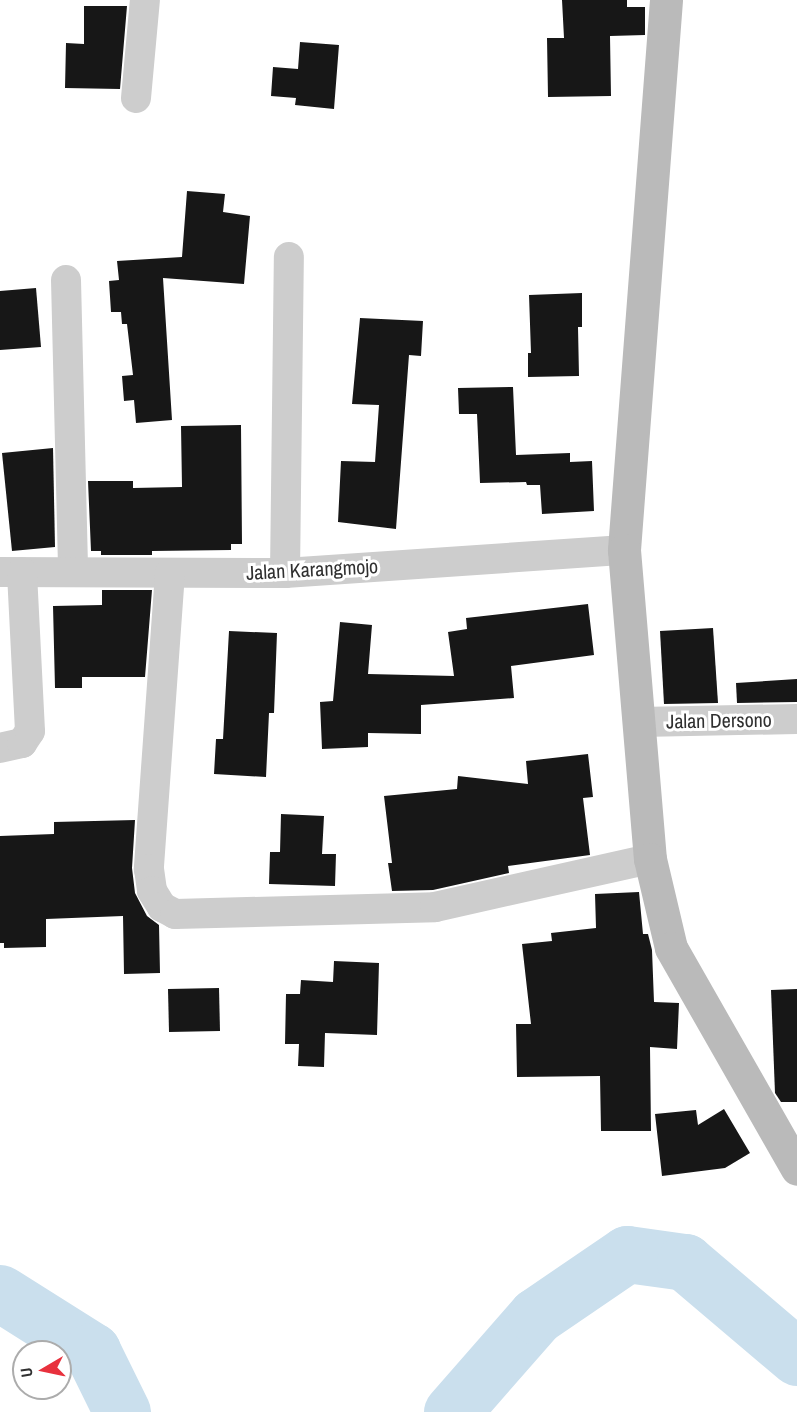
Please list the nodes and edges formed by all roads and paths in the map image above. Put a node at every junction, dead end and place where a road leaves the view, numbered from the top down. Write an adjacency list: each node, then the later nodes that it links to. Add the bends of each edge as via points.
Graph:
1 (145, 0): 3 (street)
2 (666, 0): 6 (main road)
3 (136, 98)
4 (289, 257): 10 (street)
5 (66, 280): 8 (street)
6 (624, 550): 10 (street, Jalan Karangmojo); 12 (main road)
7 (11, 572): 8 (street, Jalan Karangmojo); 13 (street, via 30,731 22,743)
8 (73, 572): 9 (street, Jalan Karangmojo)
9 (170, 573): 10 (street, Jalan Karangmojo); 14 (street, via 149,868 152,891 162,907 175,914 435,907)
10 (285, 573)
11 (797, 719): 12 (street, Jalan Dersono)
12 (640, 722): 14 (main road)
13 (0, 748)
14 (650, 859): 15 (main road, via 671,948)
15 (797, 1169)

